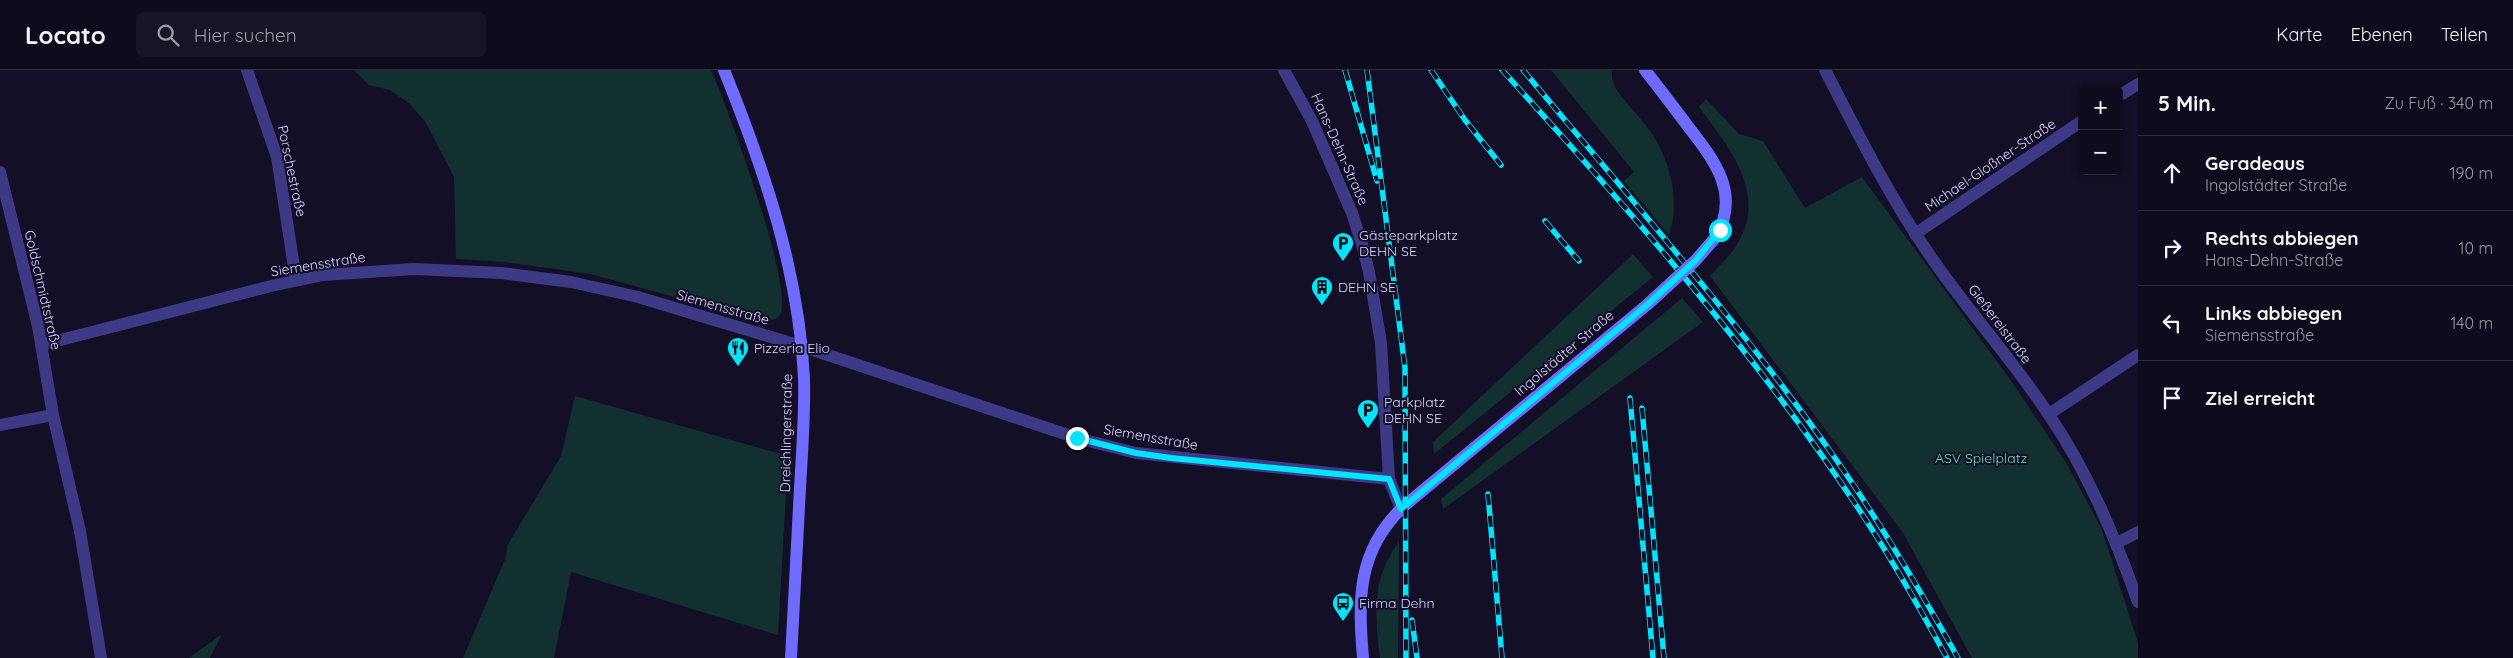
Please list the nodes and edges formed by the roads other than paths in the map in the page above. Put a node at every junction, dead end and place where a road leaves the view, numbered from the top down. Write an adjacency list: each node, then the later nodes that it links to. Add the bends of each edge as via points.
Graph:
1 (247, 70): 11 (street, Porschestraße, via 276,157)
2 (724, 70): 13 (street, Dreichlingerstraße, via 770,194 794,293)
3 (1284, 70): 18 (street, Hans-Dehn-Straße, via 1303,101 1330,161 1367,263 1380,343)
4 (1644, 70): 19 (street, Ingolstädter Straße, bridge, via 1718,169 1726,208 1715,238 1648,304)
5 (1825, 70): 10 (street, Gießereistraße, via 1885,186)
6 (2138, 84): 7 (street)
7 (2123, 93)
8 (2078, 124): 10 (street, Michael-Gloßner-Straße)
9 (0, 172): 12 (street, Goldschmidtstraße)
10 (1915, 234): 15 (street, Gießereistraße)
11 (296, 280): 12 (street, Siemensstraße); 13 (street, Siemensstraße, via 350,272 414,269 535,276 607,289)
12 (41, 345): 16 (street, Goldschmidtstraße)
13 (801, 346): 18 (street, Siemensstraße, via 992,411 1136,453); 24 (street, Dreichlingerstraße, via 804,409)
14 (2138, 355): 15 (street)
15 (2049, 414): 21 (street, Gießereistraße)
16 (53, 415): 17 (street); 23 (street, Goldschmidtstraße, via 80,531)
17 (0, 425)
18 (1389, 479): 19 (street, Hans-Dehn-Straße)
19 (1401, 509): 25 (street, Ingolstädter Straße, via 1382,531 1364,570 1360,600)
20 (2138, 532): 21 (street)
21 (2117, 543): 22 (street, Gießereistraße)
22 (2138, 602)
23 (101, 658)
24 (791, 658)
25 (1364, 658)

